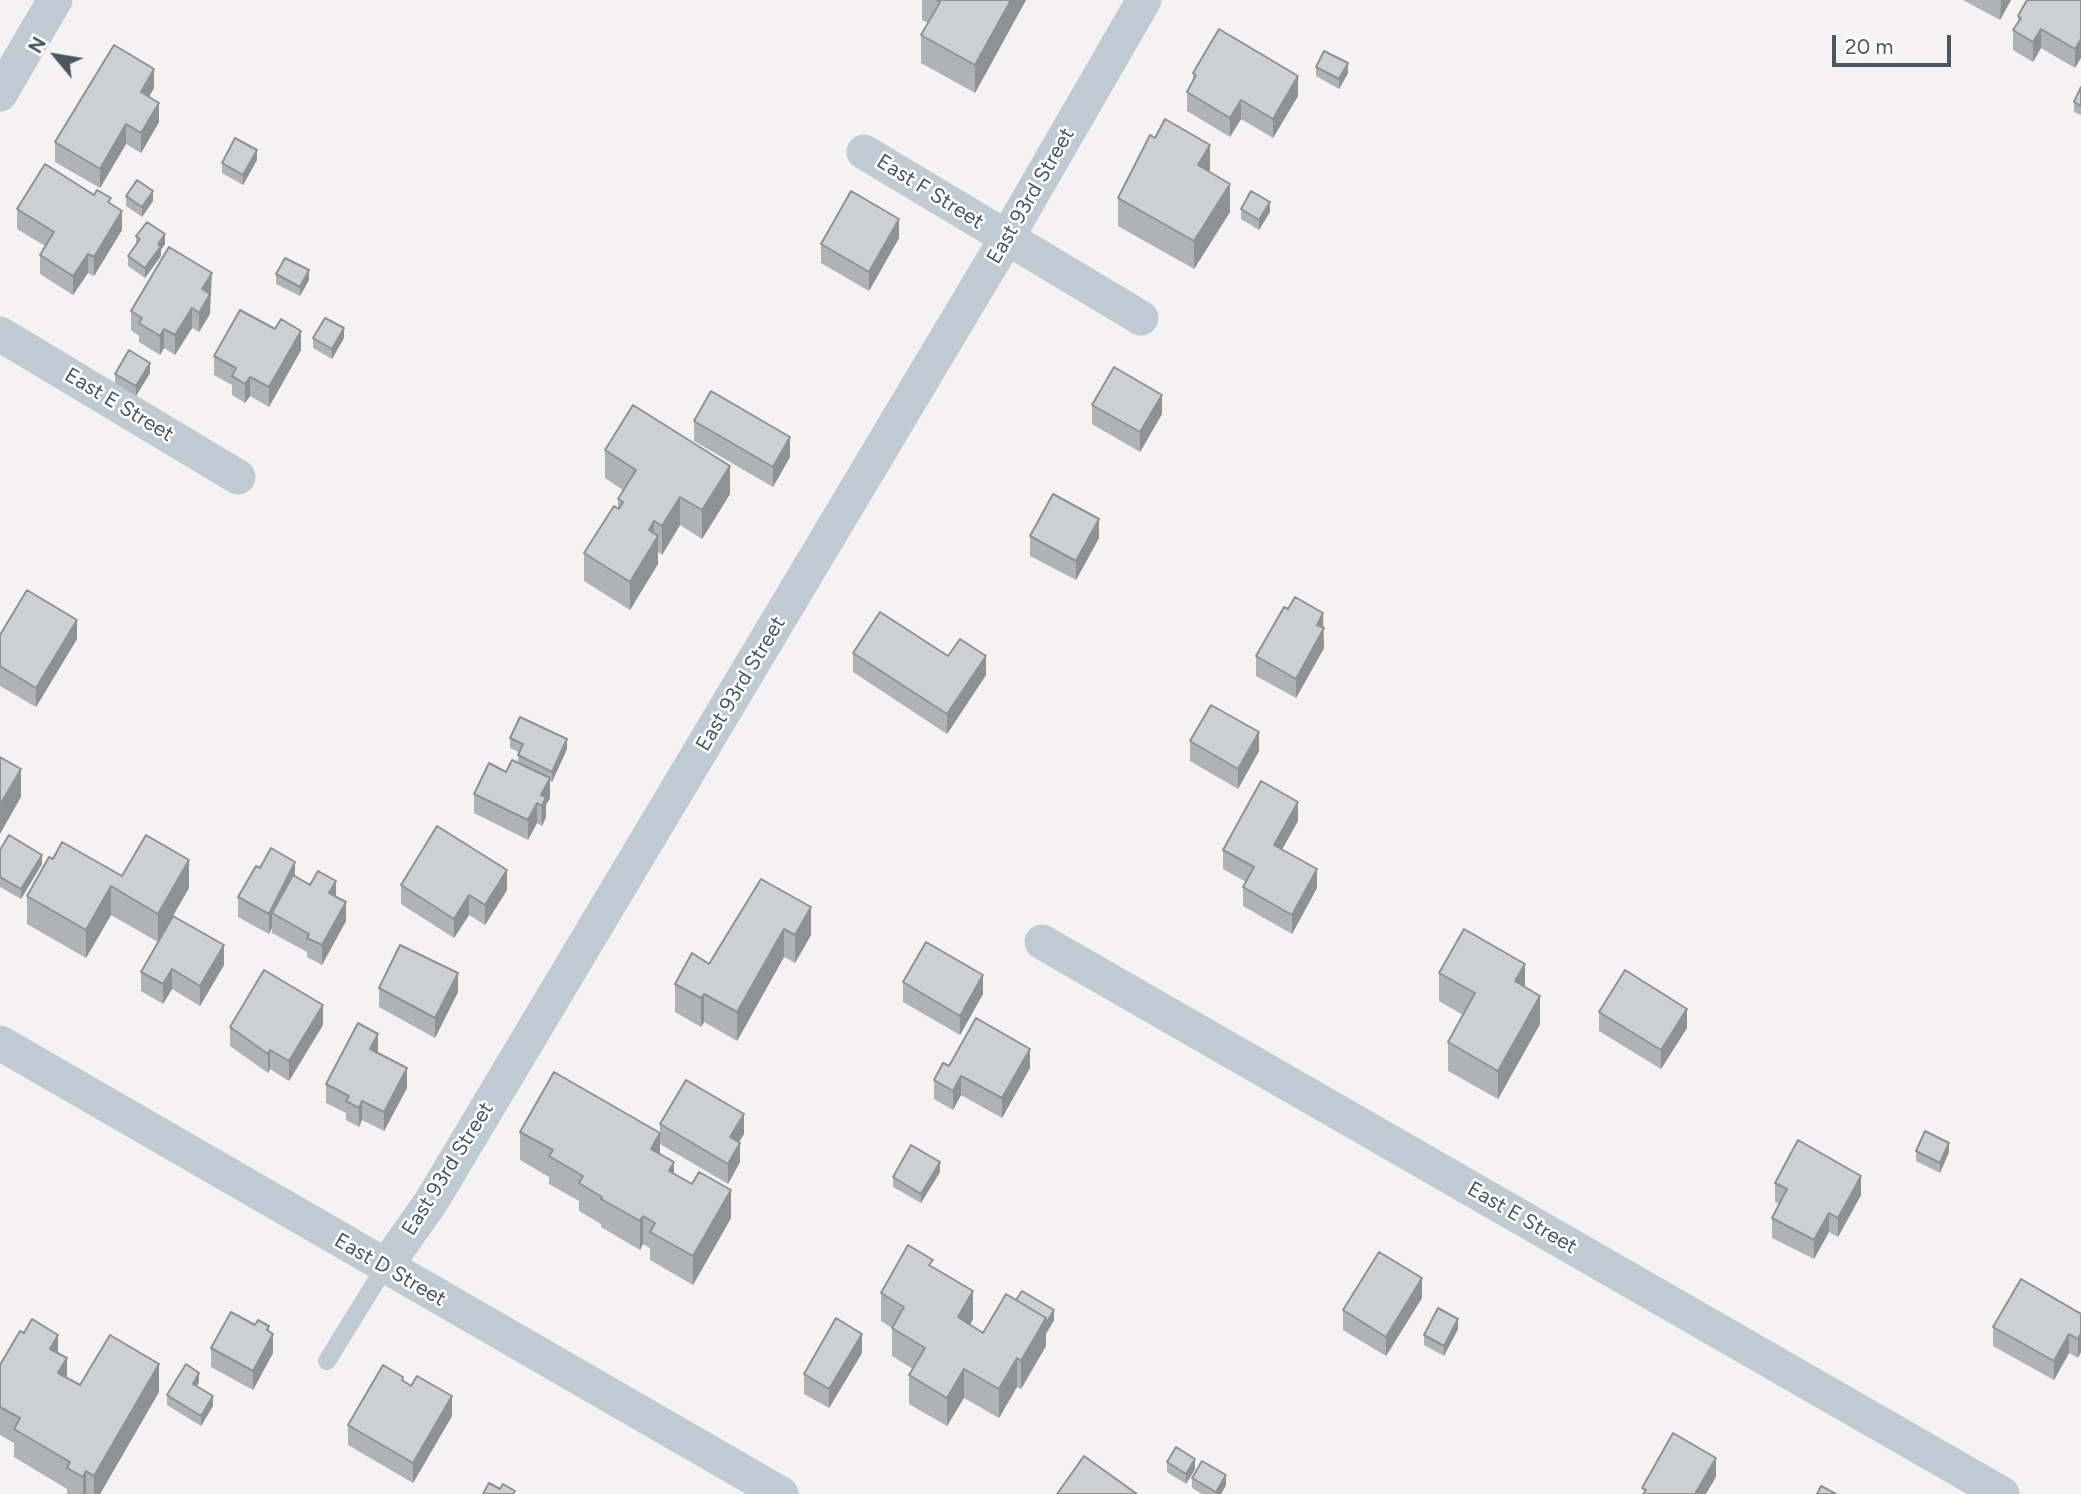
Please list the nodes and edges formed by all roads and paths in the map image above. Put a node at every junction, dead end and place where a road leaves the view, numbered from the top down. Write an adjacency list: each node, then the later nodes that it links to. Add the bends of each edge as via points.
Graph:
1 (55, 0): 3 (street)
2 (1144, 0): 5 (street, East 93rd Street)
3 (0, 93)
4 (864, 152): 5 (street, East F Street)
5 (1006, 239): 6 (street, East F Street); 11 (street, East 93rd Street, via 431,1202)
6 (1141, 318)
7 (0, 334): 8 (street, East E Street)
8 (238, 477)
9 (1042, 942): 14 (street, East E Street)
10 (0, 1043): 11 (street, East D Street)
11 (385, 1267): 12 (lane, East 93rd Street); 13 (street, East D Street)
12 (327, 1360)
13 (781, 1494)
14 (2002, 1494)

